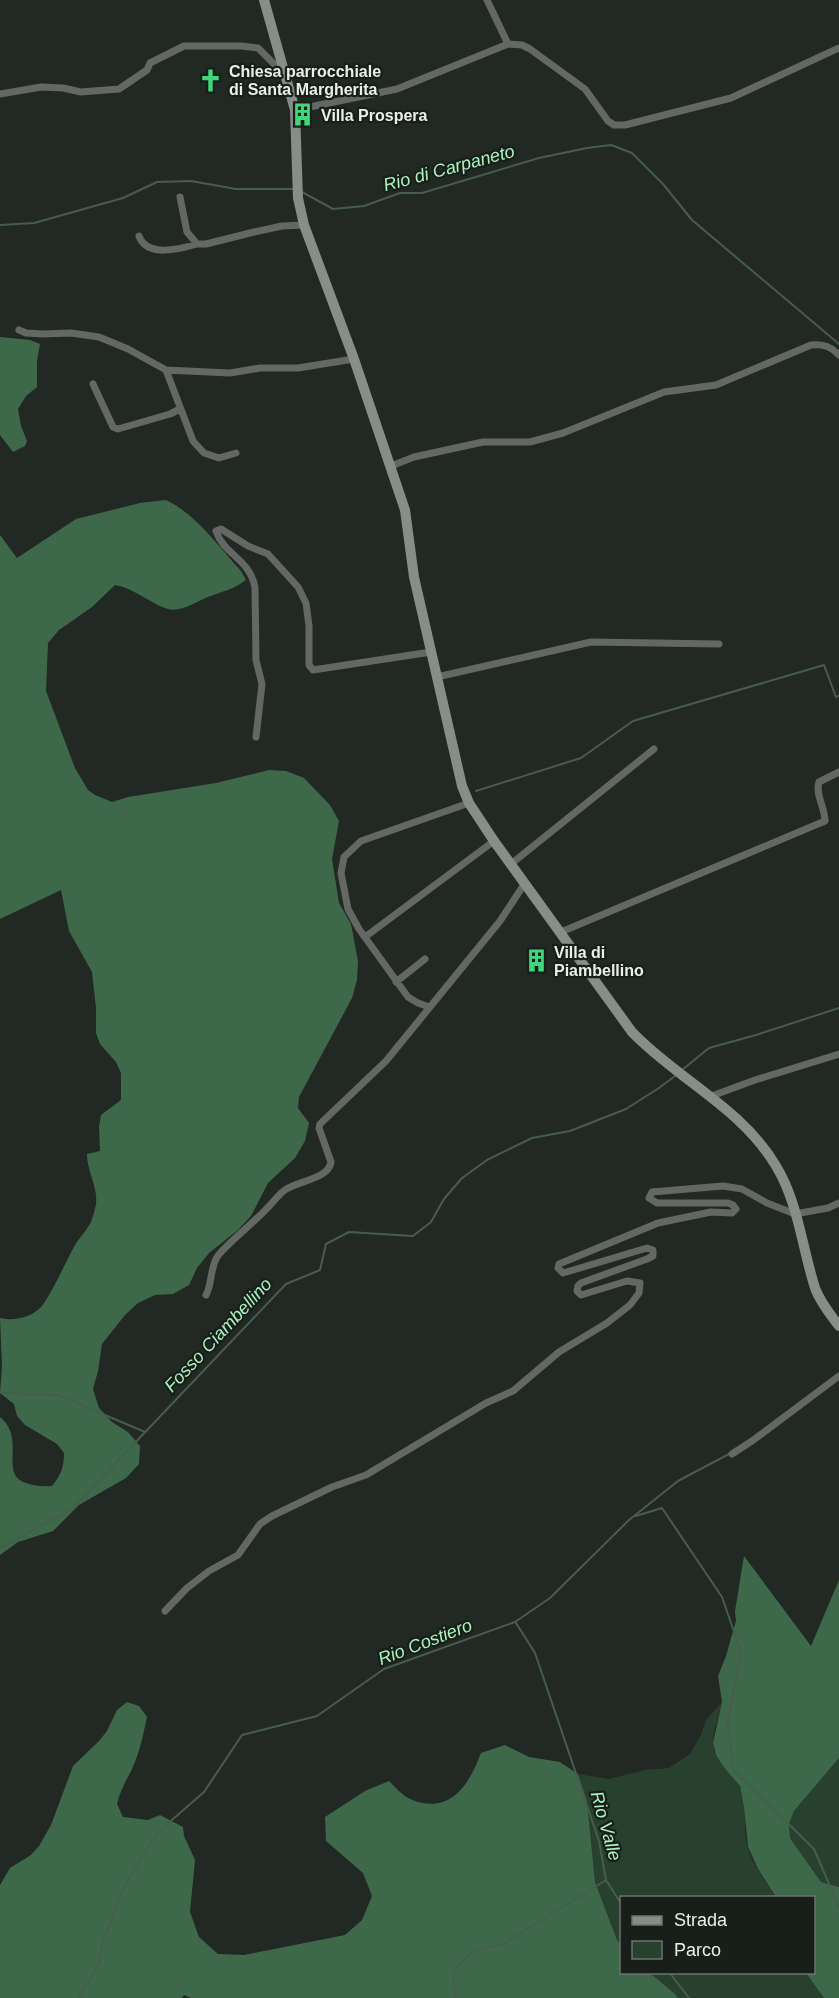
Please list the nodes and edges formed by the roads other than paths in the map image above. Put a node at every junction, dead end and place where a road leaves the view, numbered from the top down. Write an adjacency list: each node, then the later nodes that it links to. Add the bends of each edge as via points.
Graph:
1 (264, 0): 5 (main road)
2 (487, 0): 3 (street)
3 (508, 44): 4 (street, via 530,49 585,89 614,125 731,98); 7 (street, via 397,89)
4 (839, 48)
5 (288, 78): 6 (street, via 258,48 199,45 184,46 150,63 147,70 119,89 81,92 41,87); 7 (main road)
6 (0, 94)
7 (295, 110): 9 (main road, via 298,198)
8 (180, 196): 11 (street, via 187,232)
9 (304, 225): 11 (street); 14 (main road)
10 (139, 237): 11 (street, via 152,249 180,249)
11 (196, 244)
12 (19, 330): 15 (street, via 99,337)
13 (839, 355): 19 (street, via 832,347 811,345 716,385 664,392 552,436 530,442 483,442)
14 (354, 359): 15 (street, via 230,373); 19 (main road)
15 (165, 370): 17 (street)
16 (93, 384): 17 (street, via 113,427 118,429)
17 (180, 409): 18 (street, via 200,450 219,459)
18 (236, 453)
19 (391, 466): 21 (main road, via 405,510 414,576)
20 (718, 644): 22 (street, via 591,642)
21 (431, 652): 22 (main road); 23 (street, via 313,670 309,665 306,603 298,586 268,554 221,529 216,531 223,544 253,575 256,660 262,684)
22 (437, 677): 26 (main road)
23 (256, 737)
24 (654, 749): 28 (street)
25 (839, 772): 30 (street, via 819,782 817,788 825,821)
26 (468, 803): 27 (main road); 31 (street, via 361,841 344,857 341,873 348,909)
27 (494, 841): 28 (main road); 31 (street)
28 (511, 864): 29 (main road)
29 (525, 883): 30 (main road); 34 (street, via 500,921)
30 (561, 932): 36 (main road, via 632,1032)
31 (365, 937): 33 (street)
32 (425, 959): 33 (street)
33 (396, 982): 34 (street, via 408,997)
34 (429, 1007): 39 (street, via 386,1061 320,1124 331,1167 284,1190 241,1232 216,1258)
35 (839, 1054): 36 (street)
36 (709, 1097): 38 (main road, via 735,1116 767,1152 785,1184)
37 (839, 1203): 38 (street)
38 (795, 1214): 40 (main road, via 816,1289); 43 (street, via 742,1189 723,1186 652,1192 649,1198 657,1203 728,1203 736,1209 732,1213 711,1212 658,1223 559,1263 563,1273 647,1248 653,1250 653,1256 647,1259 578,1286 581,1295 627,1281 640,1283 639,1293 630,1305 607,1323 559,1352 513,1391 366,1475 272,1516 260,1524 238,1555 209,1571)
39 (206, 1295)
40 (839, 1326)
41 (839, 1376): 42 (street)
42 (732, 1454)
43 (165, 1611)

